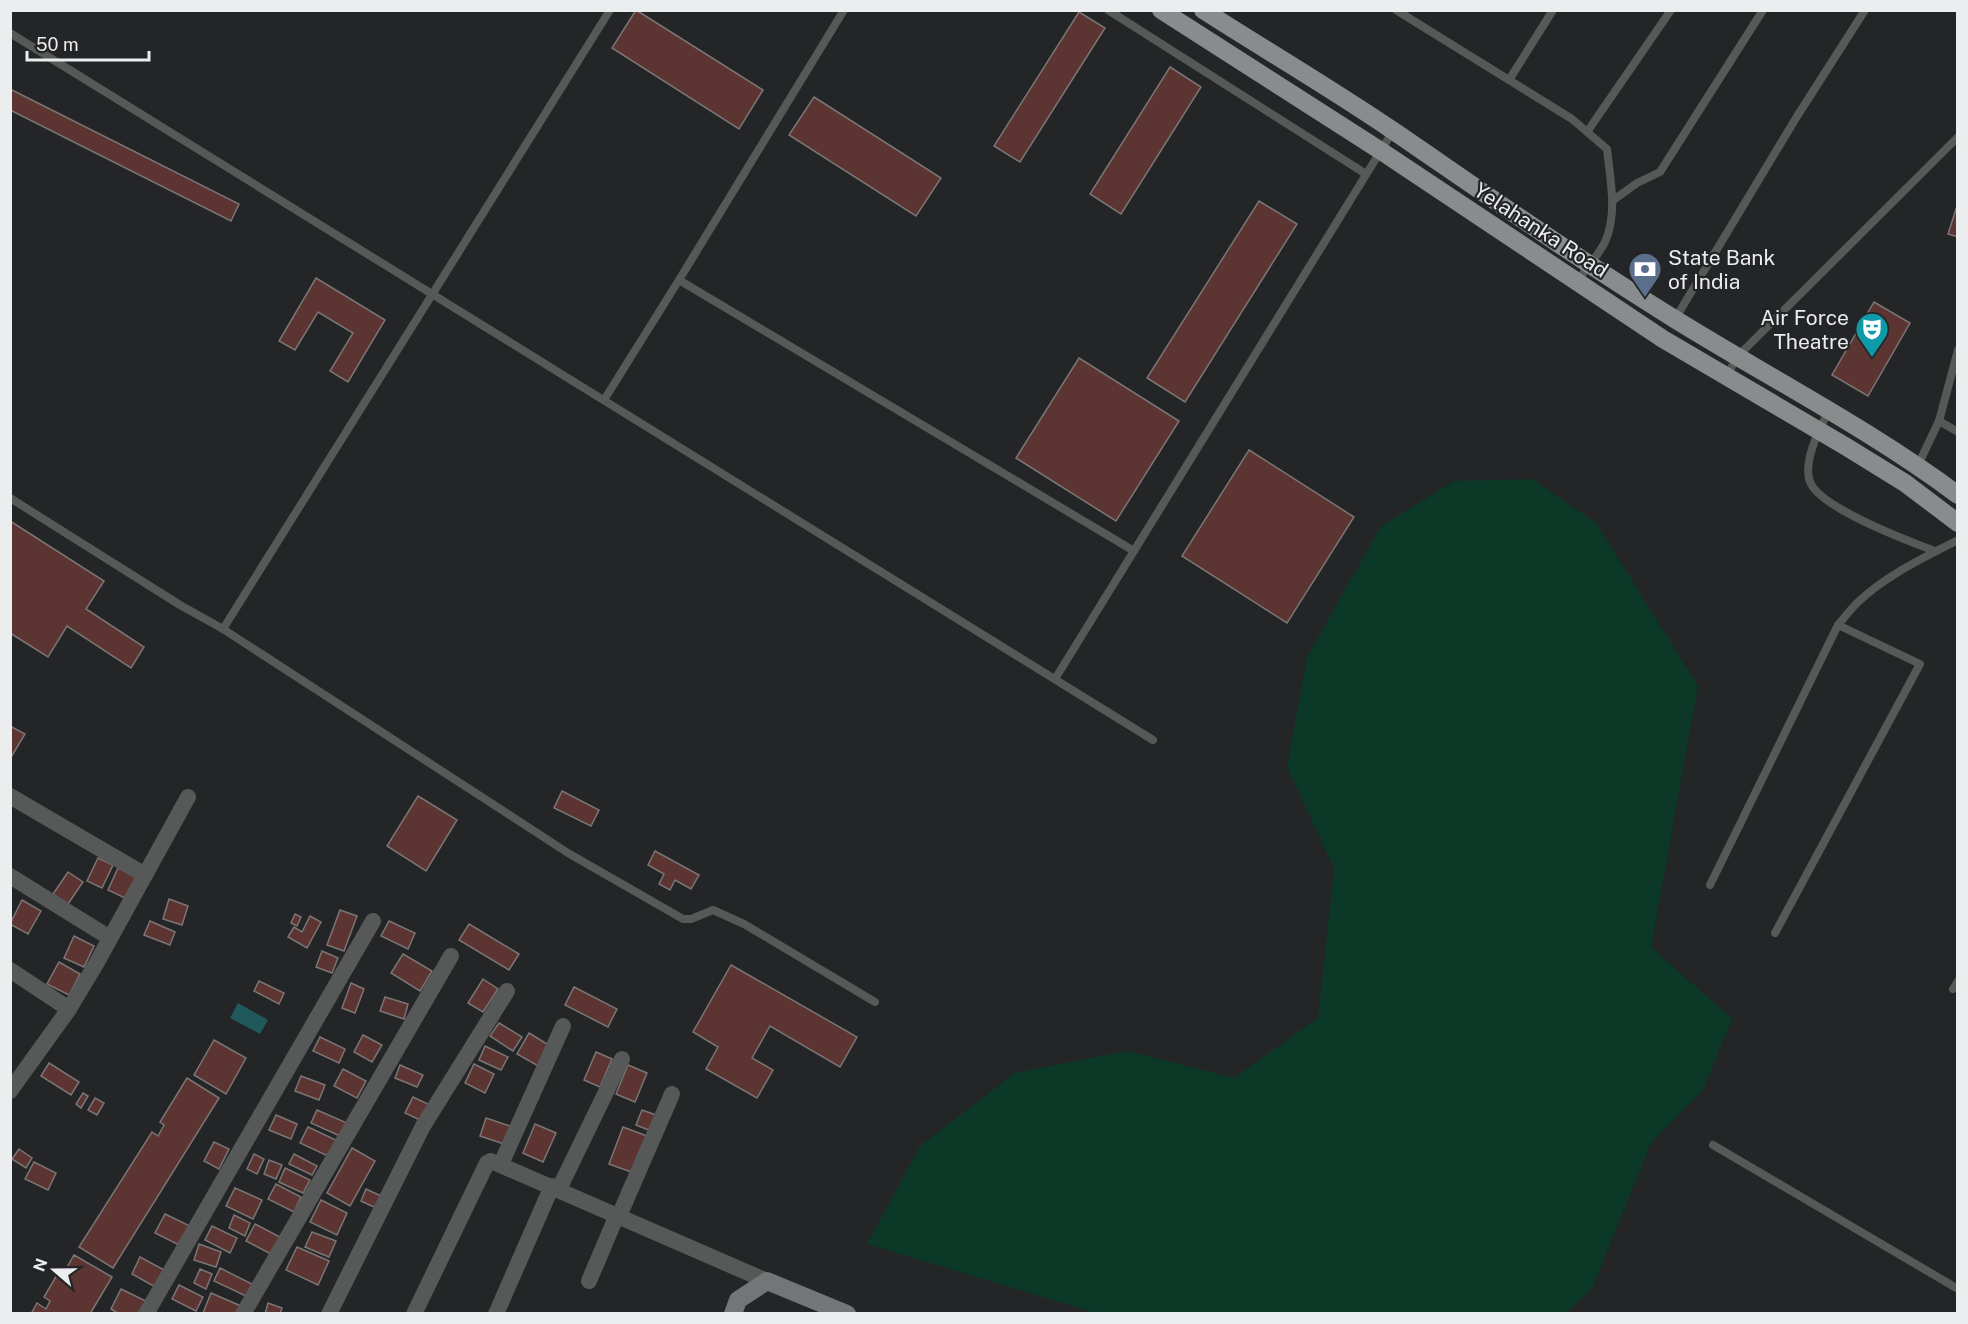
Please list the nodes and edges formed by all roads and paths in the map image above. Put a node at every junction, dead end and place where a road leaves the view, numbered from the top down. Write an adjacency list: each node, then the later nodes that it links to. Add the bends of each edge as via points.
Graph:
1 (610, 10): 22 (lane)
2 (844, 10): 20 (lane)
3 (1108, 10): 17 (lane)
4 (1161, 10): 16 (main road, Yelahanka Road)
5 (1203, 10): 13 (main road, Yelahanka Road)
6 (1396, 10): 12 (lane)
7 (1553, 10): 12 (lane)
8 (1671, 10): 14 (lane)
9 (1763, 10): 18 (lane, via 1660,171)
10 (1865, 10): 23 (lane)
11 (10, 33): 22 (lane)
12 (1509, 80): 14 (lane)
13 (1393, 131): 16 (lane); 19 (main road, Yelahanka Road)
14 (1587, 132): 18 (lane, via 1607,149)
15 (1958, 137): 25 (lane)
16 (1381, 151): 17 (lane); 21 (main road, Yelahanka Road)
17 (1366, 174): 37 (lane)
18 (1612, 201): 19 (lane, via 1605,242)
19 (1589, 264): 21 (lane); 23 (main road, Yelahanka Road)
20 (679, 280): 27 (lane); 37 (lane)
21 (1578, 281): 26 (main road, Yelahanka Road, via 1663,339)
22 (434, 295): 27 (lane); 40 (lane)
23 (1675, 319): 25 (main road, Yelahanka Road)
24 (1958, 350): 29 (lane)
25 (1738, 356): 26 (lane); 28 (main road, Yelahanka Road)
26 (1727, 375): 30 (main road, Yelahanka Road)
27 (604, 400): 41 (lane)
28 (1829, 410): 30 (lane); 32 (main road, Yelahanka Road)
29 (1939, 421): 31 (lane); 32 (lane)
30 (1819, 430): 35 (main road, Yelahanka Road, via 1905,483); 38 (lane, via 1809,471 1811,484 1820,494 1865,521)
31 (1958, 432)
32 (1918, 465): 33 (main road, Yelahanka Road)
33 (1958, 495)
34 (10, 498): 40 (lane)
35 (1958, 523)
36 (1958, 540): 38 (lane)
37 (1134, 551): 41 (lane)
38 (1935, 551): 39 (lane, via 1878,585)
39 (1838, 625): 47 (lane); 49 (lane, via 1920,664)
40 (223, 629): 54 (lane, via 568,853 669,912 691,919 713,910 744,924)
41 (1055, 679): 42 (lane)
42 (1153, 740)
43 (10, 796): 45 (street)
44 (188, 797): 45 (street)
45 (145, 875): 50 (street)
46 (10, 876): 50 (street)
47 (1710, 885)
48 (373, 921): 68 (street)
49 (1775, 933)
50 (110, 938): 55 (street)
51 (451, 956): 69 (street)
52 (10, 970): 55 (street)
53 (507, 991): 70 (street, via 423,1126)
54 (875, 1002)
55 (69, 1009): 58 (street)
56 (563, 1026): 62 (street)
57 (622, 1059): 63 (street)
58 (16, 1073): 59 (street)
59 (10, 1090)
60 (672, 1094): 64 (street)
61 (1713, 1146): 67 (lane)
62 (501, 1164): 63 (street); 71 (street, via 487,1163)
63 (555, 1188): 64 (street); 72 (street)
64 (618, 1215): 65 (street); 66 (street)
65 (589, 1281)
66 (767, 1281): 73 (street, via 738,1300); 74 (street)
67 (1958, 1289)
68 (146, 1314)
69 (243, 1314)
70 (328, 1314)
71 (414, 1314)
72 (496, 1314)
73 (733, 1314)
74 (847, 1314)

